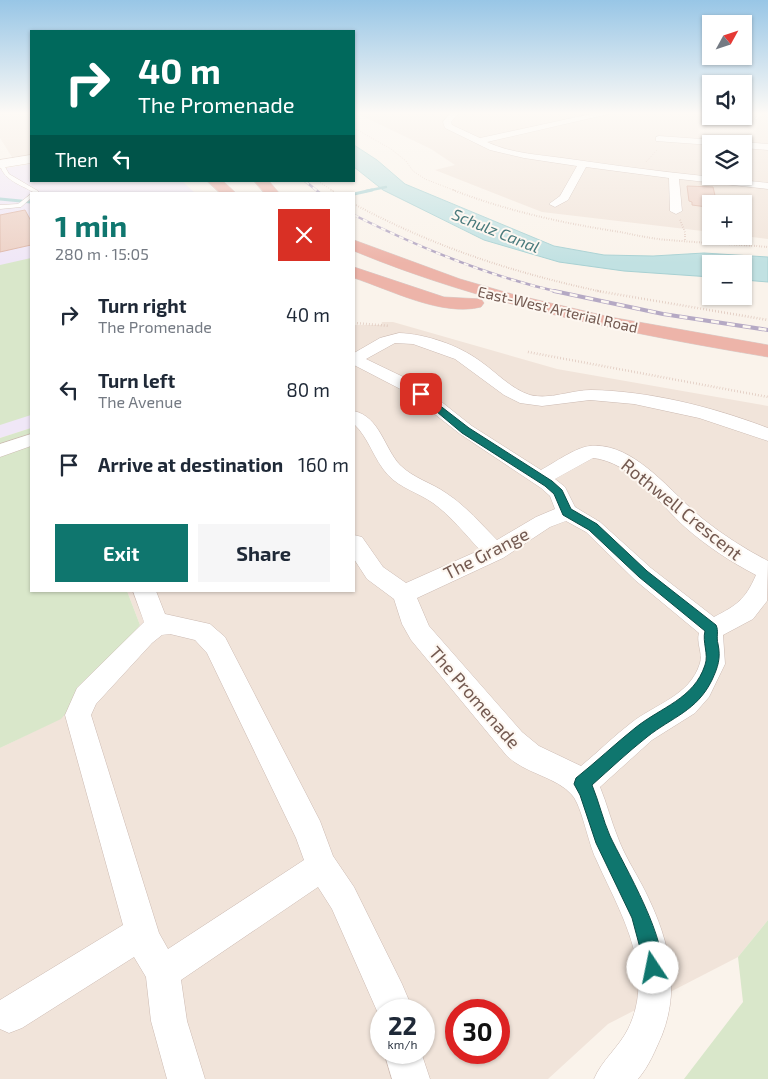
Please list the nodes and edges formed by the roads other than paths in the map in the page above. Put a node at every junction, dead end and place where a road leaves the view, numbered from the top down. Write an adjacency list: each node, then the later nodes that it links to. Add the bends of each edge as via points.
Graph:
1 (18, 162): 4 (street)
2 (573, 162): 3 (street)
3 (583, 164): 5 (street); 13 (street, via 564,198)
4 (1, 167): 11 (lane)
5 (674, 175): 8 (street); 15 (street)
6 (215, 182): 9 (highway)
7 (262, 182): 10 (highway)
8 (768, 186)
9 (228, 192)
10 (271, 192)
11 (30, 195)
12 (30, 197): 14 (lane, via 18,206)
13 (555, 204)
14 (0, 207)
15 (676, 210)
16 (355, 245): 20 (highway, East-West Arterial Road, via 424,273 537,307)
17 (355, 259): 19 (highway, East-West Arterial Road, via 418,285)
18 (355, 272): 19 (highway, via 442,302)
19 (475, 303): 23 (highway, East-West Arterial Road, via 589,332)
20 (768, 351)
21 (355, 358): 25 (street, via 387,340 407,338 466,358 512,393 529,400 588,395 640,401 734,423)
22 (355, 360): 28 (street, via 414,389 466,430)
23 (768, 365)
24 (355, 417): 31 (street, via 372,431 388,464 398,474 449,505)
25 (768, 435)
26 (30, 441): 27 (street)
27 (0, 451)
28 (541, 478): 29 (street, via 558,492); 32 (street, Rothwell Crescent, via 590,452 606,452 646,478 732,553)
29 (567, 512): 31 (street, The Grange); 36 (street, via 593,527 650,580)
30 (355, 545): 34 (street, via 375,573)
31 (495, 552): 34 (street, The Grange)
32 (768, 572): 36 (street, via 759,594 744,612)
33 (144, 592): 35 (street)
34 (404, 594): 37 (street, The Promenade, via 420,633 513,742 534,760)
35 (157, 625): 38 (street, via 170,624 202,631 216,645 309,832); 39 (street, via 86,696 78,714)
36 (712, 629): 37 (street, via 712,664 700,689 686,704 642,731)
37 (582, 784): 46 (street, via 602,837 640,916 654,972 651,1018 644,1037 637,1051)
38 (322, 866): 40 (street); 41 (street, via 343,898)
39 (142, 933): 40 (street); 42 (street)
40 (163, 972): 44 (street, via 168,1021)
41 (391, 999)
42 (9, 1015)
43 (406, 1064): 45 (street)
44 (186, 1079)
45 (411, 1079)
46 (613, 1079)

